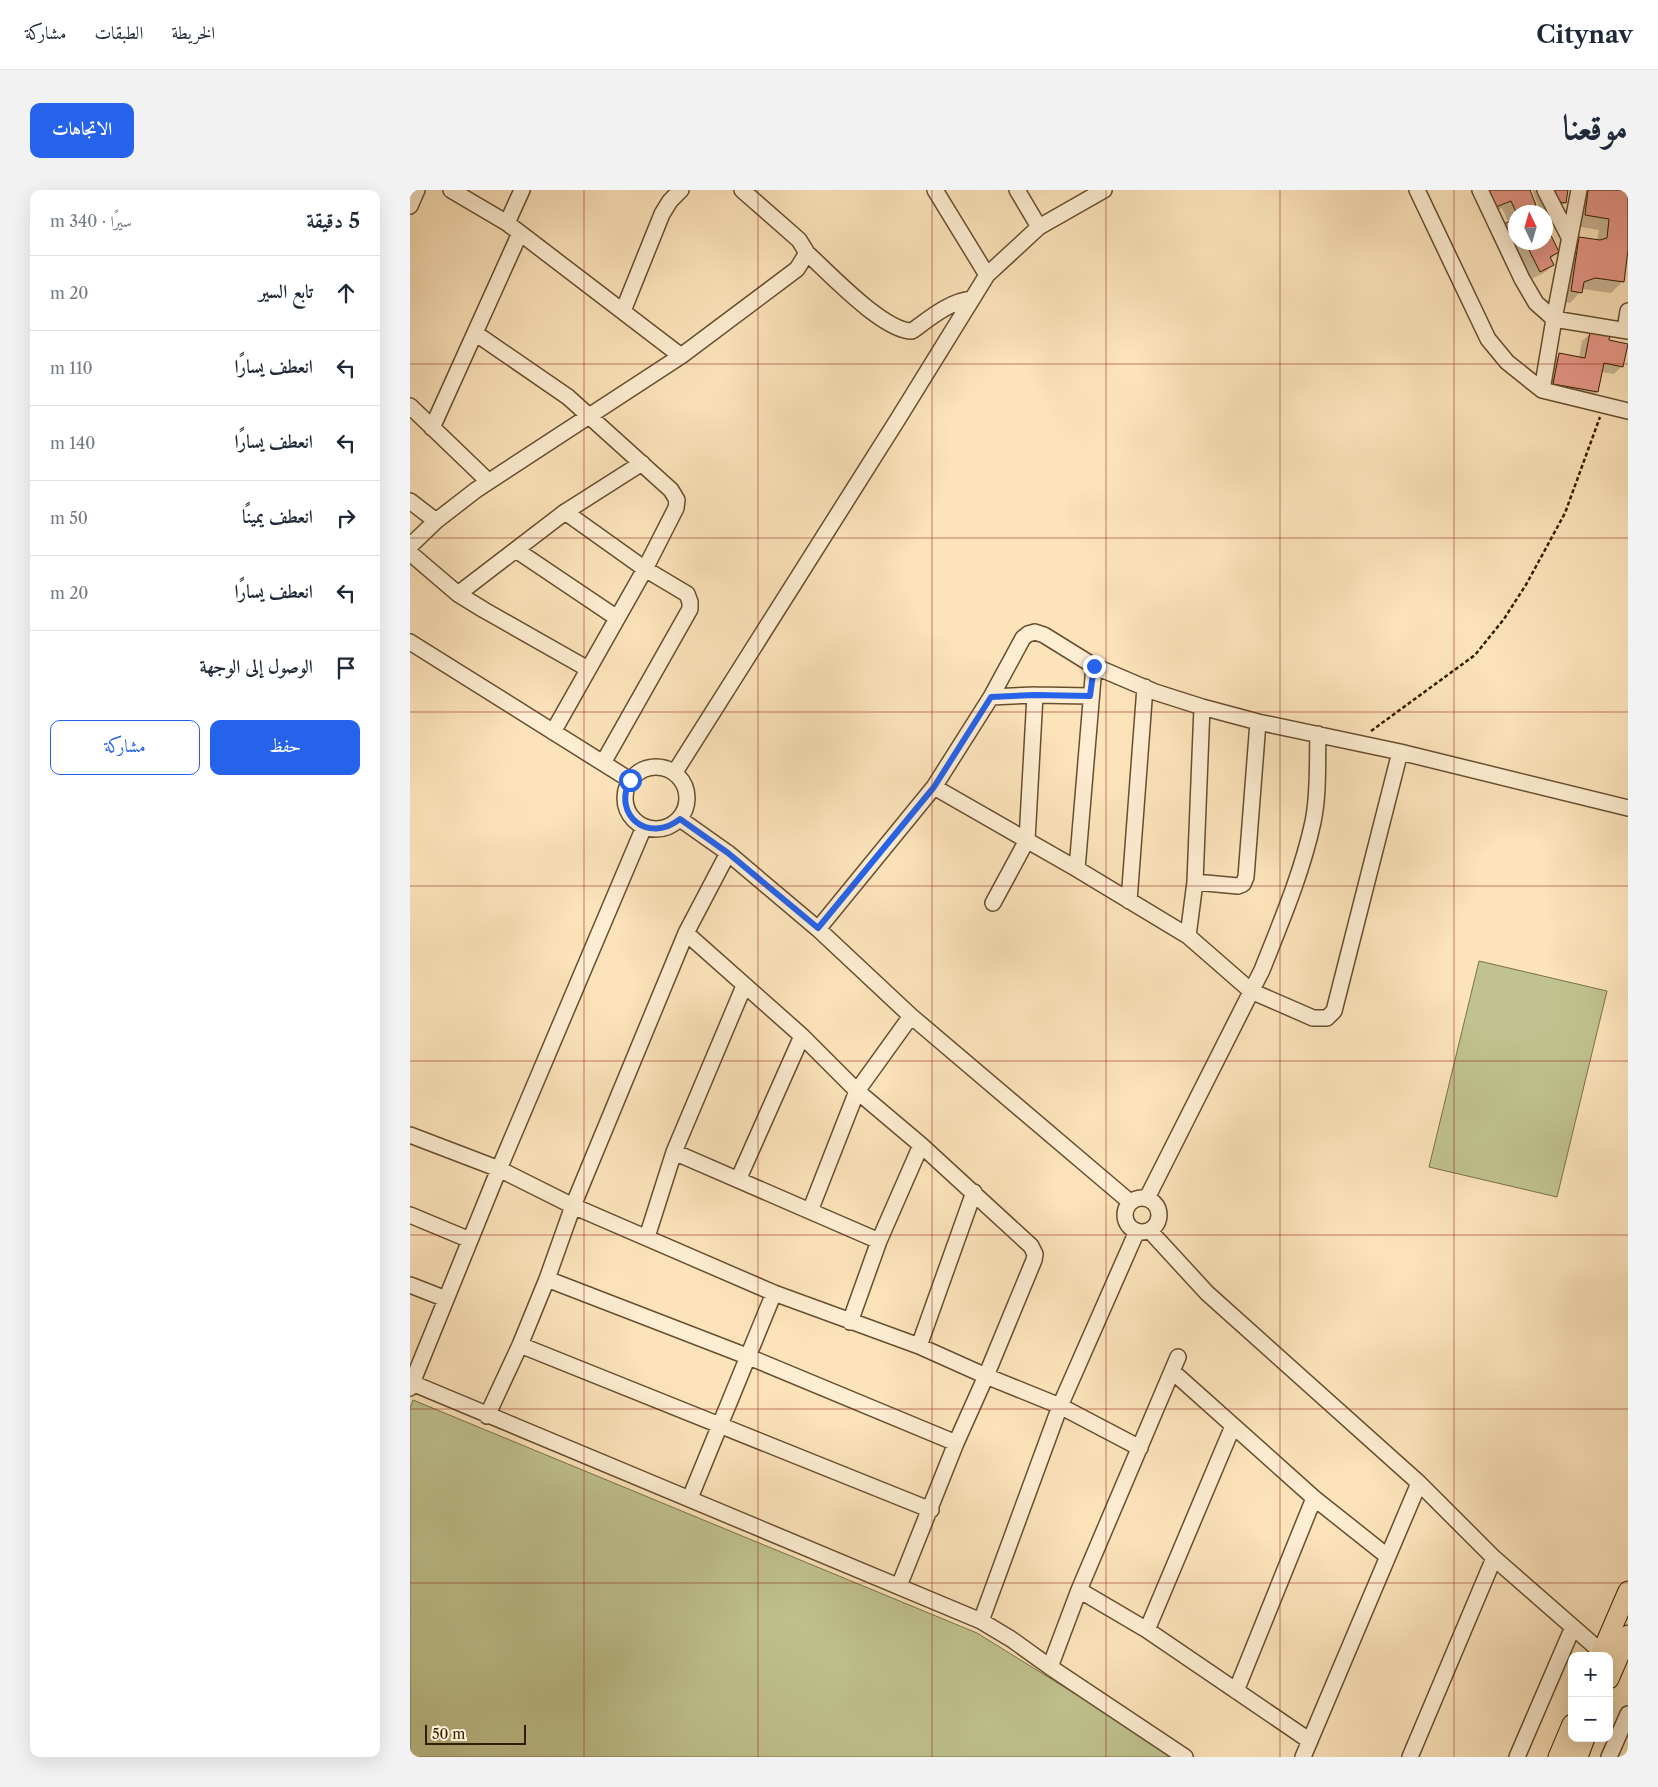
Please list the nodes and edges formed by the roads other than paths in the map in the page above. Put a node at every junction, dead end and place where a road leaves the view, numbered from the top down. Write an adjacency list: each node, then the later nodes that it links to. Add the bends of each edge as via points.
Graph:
1 (417, 190): 13 (street)
2 (451, 190): 14 (street)
3 (522, 190): 14 (street)
4 (682, 190): 22 (street, via 662,214)
5 (742, 190): 18 (street, via 799,240)
6 (935, 190): 19 (street)
7 (1017, 190): 15 (street)
8 (1417, 190): 27 (street, via 1488,339 1507,362)
9 (1480, 190): 23 (street, via 1522,279 1536,303)
10 (1545, 190): 17 (street)
11 (1578, 190): 17 (street)
12 (1101, 191): 15 (street)
13 (410, 206)
14 (507, 223): 16 (street)
15 (1038, 227): 19 (street)
16 (520, 233): 22 (street); 25 (street)
17 (1569, 237): 23 (street)
18 (807, 253): 20 (street, via 876,315 906,331 912,331 951,304); 26 (street, via 797,269)
19 (987, 275): 20 (street)
20 (972, 299): 56 (street)
21 (1628, 310): 24 (street)
22 (623, 311): 26 (street)
23 (1554, 318): 24 (street); 27 (street)
24 (1626, 331)
25 (476, 333): 30 (street, via 568,397); 31 (street)
26 (681, 356): 30 (street)
27 (1542, 390): 29 (street)
28 (410, 406): 31 (street)
29 (1628, 411)
30 (589, 416): 32 (street); 33 (street)
31 (432, 428): 33 (street)
32 (642, 463): 35 (street); 40 (street, via 671,490 677,500)
33 (488, 481): 36 (street)
34 (410, 500): 36 (street)
35 (565, 512): 38 (street); 40 (street)
36 (436, 521): 37 (street)
37 (410, 546)
38 (516, 550): 41 (street); 42 (street)
39 (410, 552): 41 (street)
40 (645, 569): 42 (street); 55 (street, via 687,594 690,609)
41 (458, 594): 45 (street)
42 (617, 618): 45 (street)
43 (410, 642): 52 (street)
44 (1094, 666): 46 (street); 48 (street); 49 (street, via 1044,635 1028,634)
45 (588, 669): 52 (street)
46 (1145, 687): 50 (street); 66 (street)
47 (1035, 695): 48 (street); 49 (street); 62 (street)
48 (1090, 696): 64 (street)
49 (991, 697): 58 (street)
50 (1202, 708): 51 (street); 65 (street)
51 (1258, 722): 53 (street); 65 (street, via 1246,877 1238,886)
52 (553, 732): 55 (street)
53 (1318, 734): 54 (street); 72 (street, via 1313,821 1302,862)
54 (1400, 752): 59 (street); 72 (street, via 1334,1011 1327,1018 1313,1018)
55 (603, 763): 57 (street)
56 (675, 772): 57 (street, via 660,767 646,768); 60 (street, via 682,780 688,799)
57 (630, 780): 61 (street, via 626,788 626,807 636,822)
58 (934, 787): 62 (street); 68 (street)
59 (1628, 808)
60 (680, 819): 61 (street, via 663,828); 63 (street)
61 (644, 827): 79 (street)
62 (1027, 840): 64 (street); 67 (street)
63 (728, 853): 68 (street); 69 (street)
64 (1077, 869): 66 (street)
65 (1195, 882): 70 (street)
66 (1129, 901): 70 (street)
67 (993, 903)
68 (818, 928): 73 (street)
69 (686, 933): 71 (street); 84 (street)
70 (1188, 936): 72 (street)
71 (744, 986): 74 (street); 78 (street)
72 (1251, 991): 82 (street)
73 (911, 1016): 75 (street); 83 (street)
74 (802, 1036): 75 (street); 80 (street)
75 (857, 1091): 77 (street); 85 (street)
76 (410, 1136): 79 (street)
77 (921, 1145): 81 (street); 90 (street)
78 (674, 1152): 80 (street); 88 (street)
79 (499, 1169): 84 (street); 89 (street)
80 (738, 1180): 85 (street)
81 (974, 1192): 97 (street); 101 (street, via 1031,1246 1035,1254)
82 (1148, 1198): 83 (street); 87 (street, via 1160,1210 1158,1222)
83 (1130, 1202): 87 (street, via 1125,1219 1128,1224)
84 (573, 1206): 88 (street); 91 (street)
85 (810, 1211): 90 (street)
86 (410, 1215): 89 (street)
87 (1144, 1231): 103 (street); 109 (street, via 1207,1294)
88 (646, 1237): 93 (street)
89 (470, 1240): 94 (street)
90 (879, 1240): 95 (street)
91 (547, 1280): 96 (street); 98 (street)
92 (410, 1285): 94 (street)
93 (774, 1293): 95 (street); 98 (street)
94 (446, 1299): 102 (street)
95 (850, 1322): 97 (street)
96 (520, 1345): 104 (street); 105 (street)
97 (919, 1346): 101 (street)
98 (749, 1357): 105 (street); 107 (street)
99 (1178, 1357): 100 (street)
100 (1172, 1371): 106 (street); 108 (street)
101 (986, 1376): 103 (street); 107 (street)
102 (411, 1385): 104 (street)
103 (1060, 1406): 108 (street); 118 (street)
104 (487, 1416): 110 (street)
105 (721, 1426): 110 (street); 112 (street)
106 (1234, 1426): 111 (street); 120 (street)
107 (956, 1443): 112 (street)
108 (1140, 1448): 116 (street)
109 (1419, 1483): 113 (street); 114 (street)
110 (690, 1498): 115 (street)
111 (1314, 1498): 113 (street); 126 (street)
112 (931, 1510): 115 (street)
113 (1387, 1556): 129 (street)
114 (1494, 1558): 119 (street); 133 (street)
115 (899, 1586): 118 (street)
116 (1079, 1590): 120 (street); 125 (street)
117 (1628, 1591): 123 (main road)
118 (980, 1621): 125 (street, via 1012,1639)
119 (1573, 1627): 122 (street); 134 (street)
120 (1147, 1630): 126 (street)
121 (1628, 1636): 124 (main road)
122 (1598, 1652)
123 (1610, 1652)
124 (1613, 1654)
125 (1050, 1667): 131 (street)
126 (1236, 1691): 129 (street)
127 (1628, 1714): 137 (street)
128 (1568, 1733): 135 (main road)
129 (1310, 1741): 132 (street)
130 (1584, 1742): 136 (main road)
131 (1185, 1757)
132 (1303, 1757)
133 (1410, 1757)
134 (1517, 1757)
135 (1558, 1757)
136 (1578, 1757)
137 (1610, 1757)

